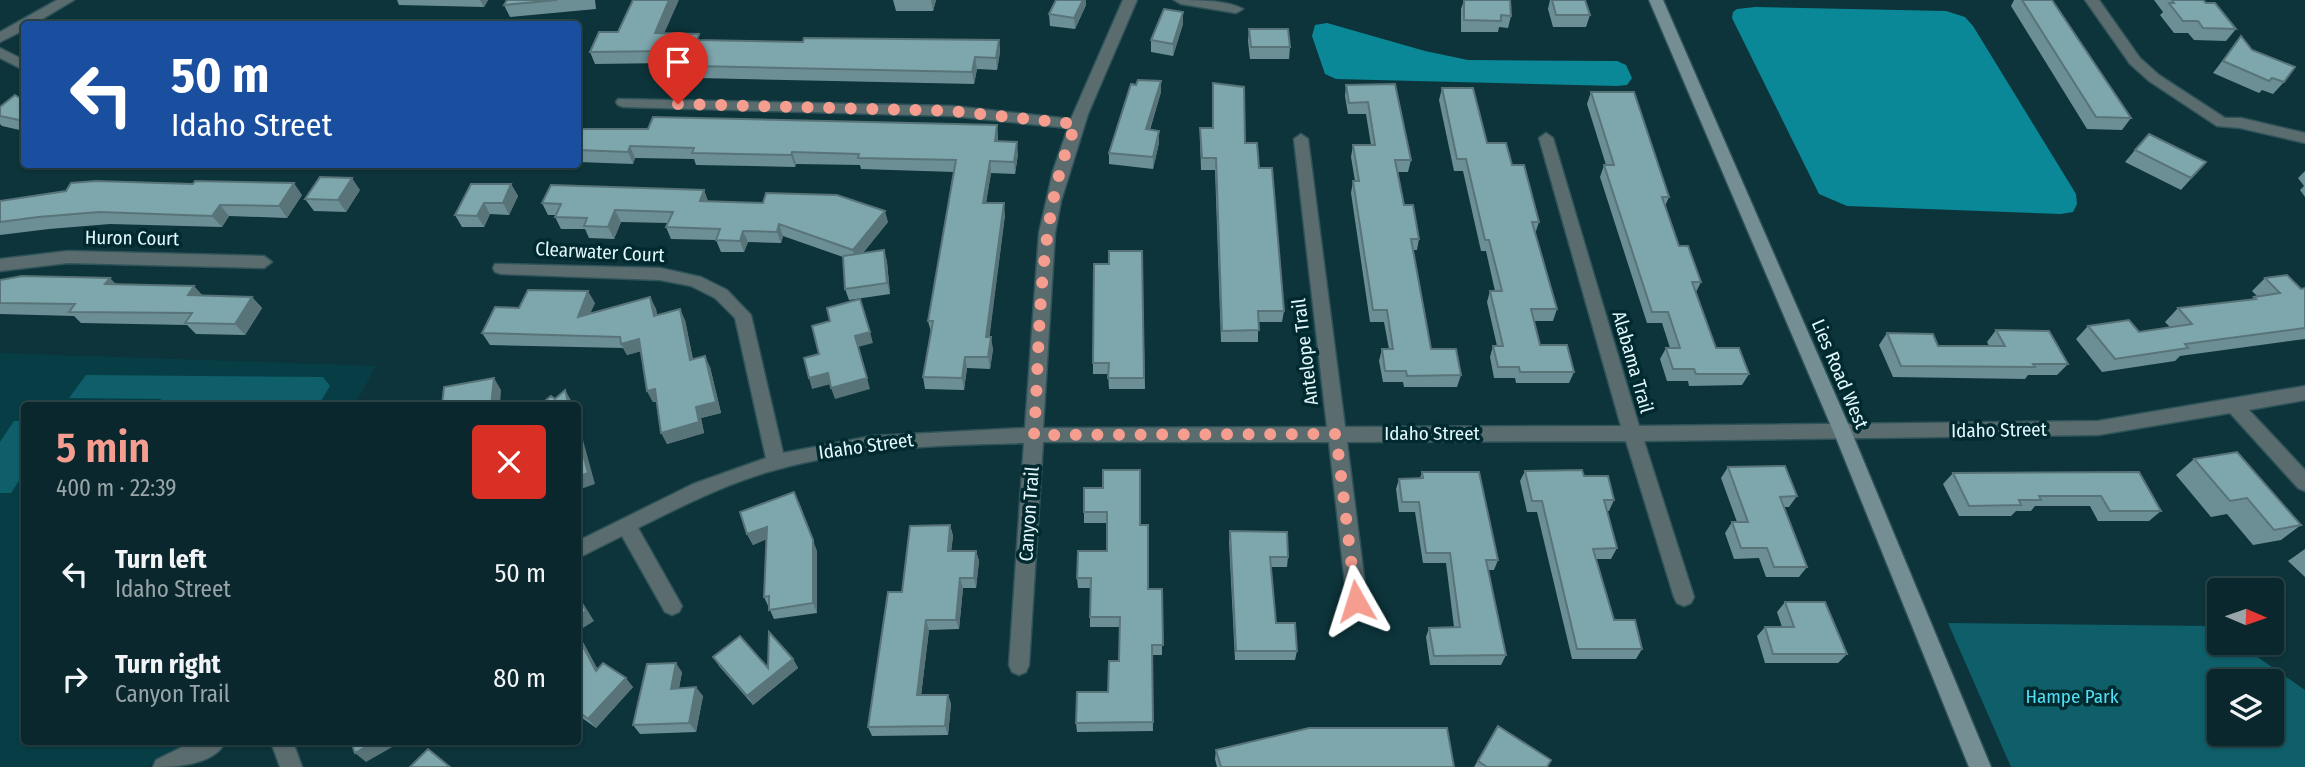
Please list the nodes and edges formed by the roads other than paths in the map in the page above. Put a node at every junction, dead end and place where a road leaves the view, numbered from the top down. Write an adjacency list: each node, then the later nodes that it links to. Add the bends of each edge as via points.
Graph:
1 (67, 0): 7 (street)
2 (1130, 0): 13 (street, Canyon Trail)
3 (1181, 0): 6 (street)
4 (1656, 0): 23 (street, Lies Road West)
5 (2092, 0): 15 (street, via 2135,61 2222,124 2242,123)
6 (1236, 9)
7 (32, 21)
8 (21, 27): 9 (street)
9 (0, 38)
10 (0, 52): 11 (street)
11 (21, 63)
12 (623, 102): 13 (street, via 952,111)
13 (1076, 124): 25 (street, Canyon Trail, via 1057,177 1047,233)
14 (1546, 138): 22 (street, Alabama Trail)
15 (2305, 138)
16 (1301, 139): 24 (street, Antelope Trail)
17 (264, 262): 18 (street, Huron Court, via 68,257)
18 (0, 265)
19 (501, 268): 26 (street, Clearwater Court, via 660,274 695,281 721,294 743,315)
20 (2305, 393): 21 (street, Idaho Street)
21 (2234, 405): 23 (street, Idaho Street, via 2098,428); 27 (street)
22 (1632, 432): 23 (street, Idaho Street); 24 (street, Idaho Street); 30 (street, Alabama Trail)
23 (1843, 433): 38 (street, Lies Road West)
24 (1336, 434): 25 (street, Idaho Street); 31 (street, Antelope Trail)
25 (1034, 435): 26 (street, Idaho Street, via 900,439); 33 (street, Canyon Trail)
26 (776, 462): 28 (street, Idaho Street, via 717,482)
27 (2305, 482)
28 (626, 525): 29 (street, Idaho Street); 32 (street)
29 (581, 548)
30 (1684, 597)
31 (1356, 601)
32 (672, 606)
33 (1019, 665)
34 (208, 745): 36 (street)
35 (283, 745): 37 (street)
36 (164, 767)
37 (291, 767)
38 (1980, 767)

